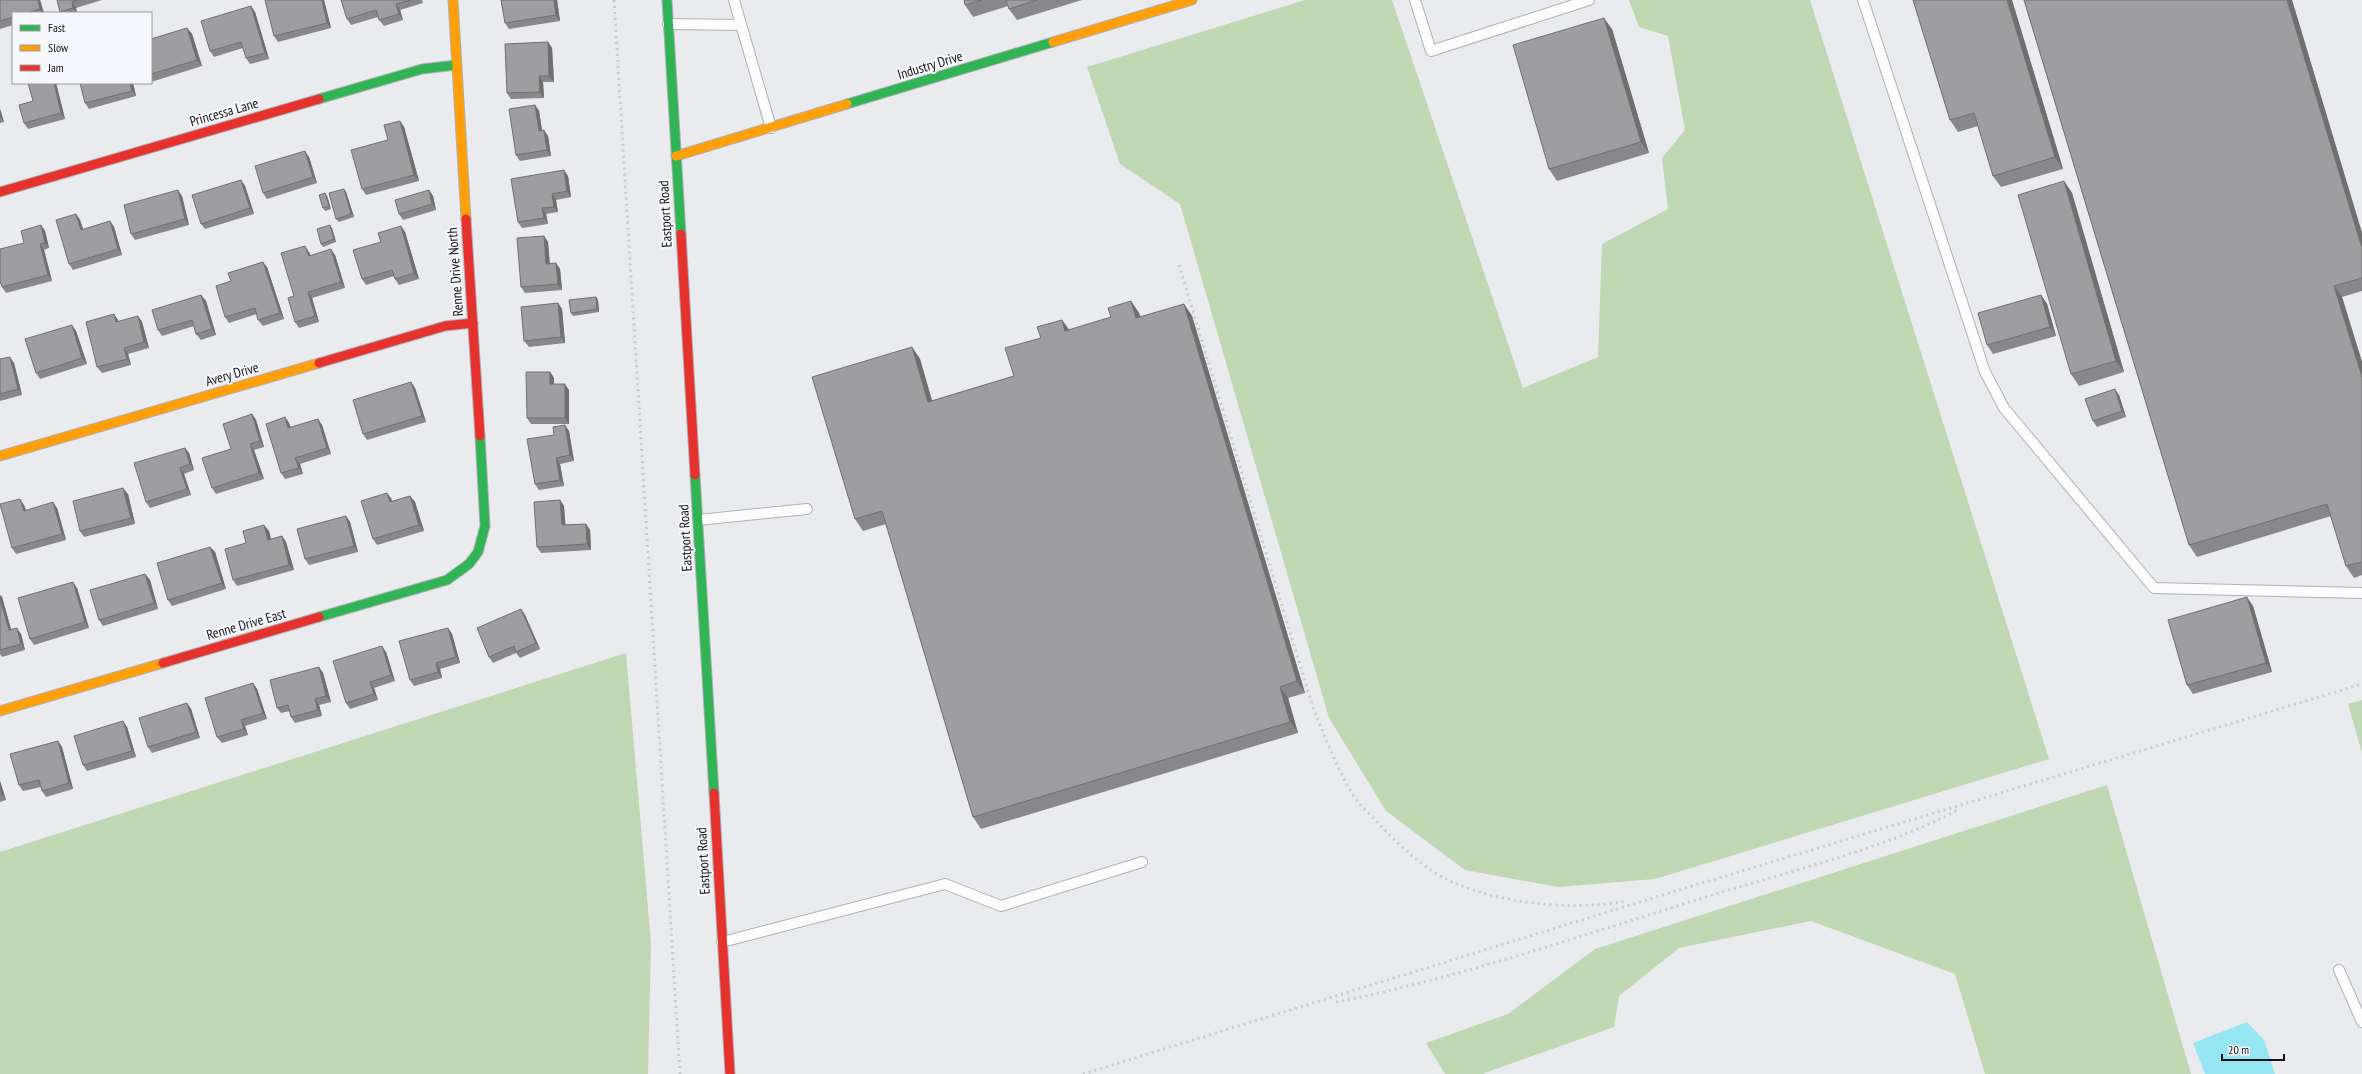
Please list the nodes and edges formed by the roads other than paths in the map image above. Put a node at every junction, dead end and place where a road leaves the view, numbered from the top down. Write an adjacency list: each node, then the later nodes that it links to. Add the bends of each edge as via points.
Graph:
1 (453, 0): 10 (street, Renne Drive North)
2 (667, 0): 8 (street, Eastport Road)
3 (734, 0): 9 (lane)
4 (1192, 0): 11 (street, Industry Drive)
5 (1415, 0): 6 (lane, via 1431,50)
6 (1589, 0)
7 (1863, 0): 19 (lane, via 1985,372 2004,408 2154,588)
8 (668, 24): 9 (lane); 12 (street, Eastport Road)
9 (740, 25): 11 (lane)
10 (456, 65): 13 (street, Princessa Lane, via 422,68); 14 (street, Renne Drive North)
11 (771, 128): 12 (street, Industry Drive)
12 (676, 156): 17 (street, Eastport Road)
13 (0, 192)
14 (473, 323): 15 (street, Avery Drive, via 445,326); 18 (street, Renne Drive North, via 485,526)
15 (0, 456)
16 (807, 509): 17 (lane)
17 (698, 520): 22 (street, Eastport Road)
18 (483, 541): 20 (street, Renne Drive East, via 477,556 465,570 447,580)
19 (2362, 593)
20 (0, 711)
21 (1142, 862): 22 (lane, via 1001,906 945,884)
22 (722, 942): 25 (street, Eastport Road)
23 (2339, 970): 24 (lane)
24 (2362, 1022)
25 (730, 1074)

